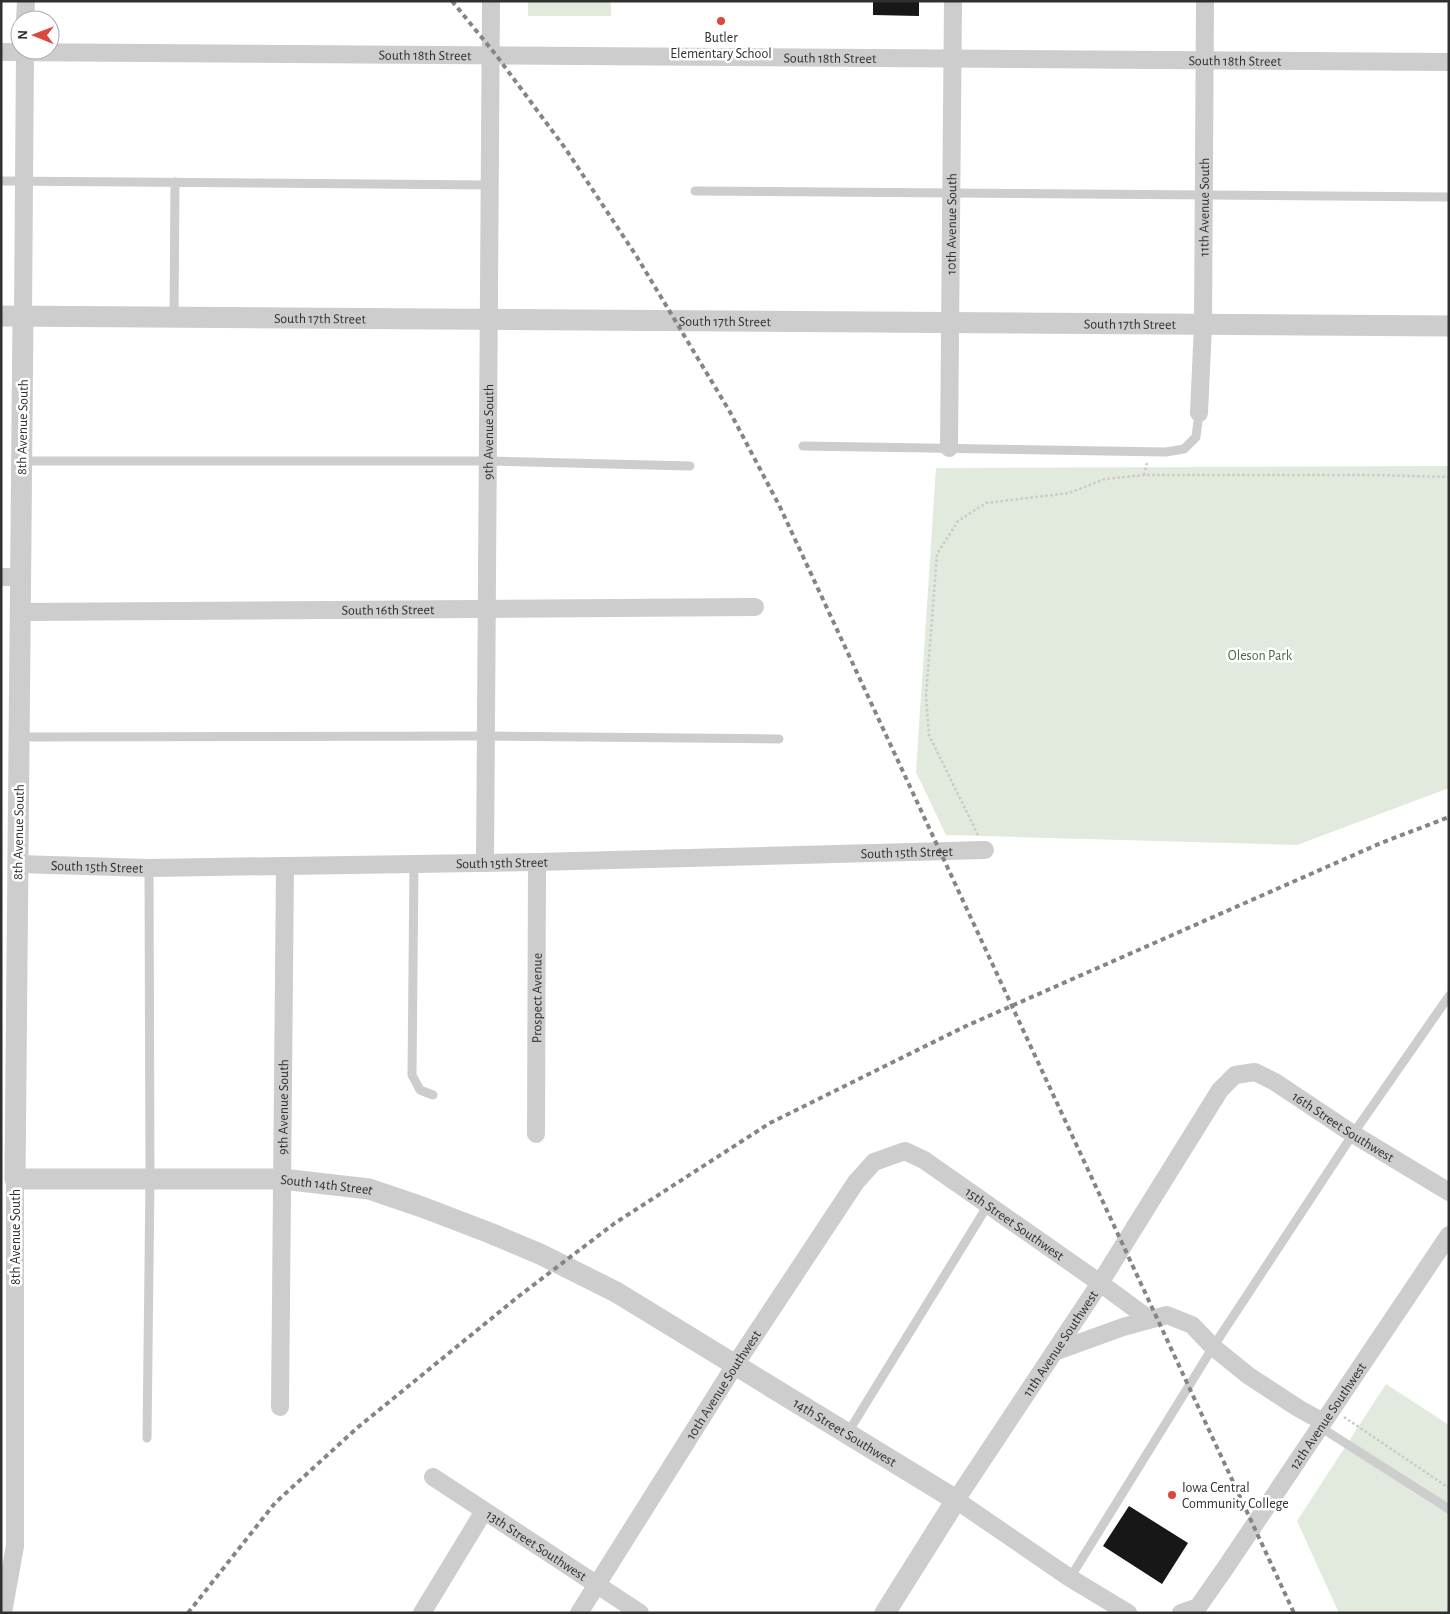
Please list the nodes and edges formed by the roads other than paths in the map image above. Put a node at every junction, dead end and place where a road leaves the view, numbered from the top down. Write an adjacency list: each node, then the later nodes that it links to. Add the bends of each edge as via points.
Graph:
1 (491, 1): 5 (street, 9th Avenue South)
2 (953, 1): 6 (street, 10th Avenue South)
3 (1205, 1): 8 (street, 11th Avenue South)
4 (60, 51): 5 (street, South 18th Street)
5 (490, 55): 6 (street, South 18th Street); 13 (street, 9th Avenue South)
6 (953, 58): 8 (street, South 18th Street); 15 (street, 10th Avenue South)
7 (25, 60): 11 (street, 8th Avenue South)
8 (1204, 60): 9 (street, South 18th Street); 16 (street, 11th Avenue South)
9 (1449, 62)
10 (1, 181): 11 (lane)
11 (24, 181): 12 (lane); 19 (street, 8th Avenue South)
12 (175, 182): 13 (lane); 20 (lane)
13 (490, 185): 21 (street, 9th Avenue South)
14 (695, 191): 15 (lane)
15 (952, 192): 16 (lane); 22 (street, 10th Avenue South)
16 (1204, 195): 17 (lane); 23 (street, 11th Avenue South)
17 (1449, 196)
18 (1, 316): 19 (street, South 17th Street)
19 (23, 316): 20 (street, South 17th Street); 28 (street, 8th Avenue South)
20 (174, 317): 21 (street, South 17th Street)
21 (488, 320): 22 (street, South 17th Street); 29 (street, 9th Avenue South)
22 (950, 323): 23 (street, South 17th Street); 27 (street, 10th Avenue South)
23 (1202, 325): 24 (street, South 17th Street); 25 (street, 11th Avenue South)
24 (1449, 326)
25 (1199, 413): 27 (lane, via 1196,437 1184,449 1166,452)
26 (803, 446): 27 (lane)
27 (949, 448)
28 (22, 461): 29 (lane); 31 (street, 8th Avenue South)
29 (488, 462): 30 (lane); 33 (street, 9th Avenue South)
30 (690, 466)
31 (11, 577): 34 (street, 8th Avenue South)
32 (755, 607): 33 (street, South 16th Street)
33 (486, 609): 34 (street, South 16th Street); 35 (street, 9th Avenue South)
34 (20, 612): 36 (street, 8th Avenue South)
35 (486, 736): 36 (lane); 37 (lane); 41 (street, 9th Avenue South)
36 (19, 737): 38 (street, 8th Avenue South)
37 (779, 739)
38 (13, 850): 44 (street, South 15th Street); 51 (street, 8th Avenue South)
39 (985, 850): 40 (street, South 15th Street)
40 (537, 862): 41 (street, South 15th Street); 48 (street, Prospect Avenue)
41 (485, 863): 42 (street, South 15th Street)
42 (414, 864): 43 (street, South 15th Street); 47 (lane, via 412,1075 420,1090)
43 (285, 866): 44 (street, South 15th Street); 53 (street, 9th Avenue South)
44 (149, 868): 52 (lane)
45 (1449, 996): 49 (lane)
46 (1235, 1075): 49 (street, 16th Street Southwest, via 1255,1072 1275,1082); 57 (street, 11th Avenue Southwest, via 1220,1090)
47 (433, 1095)
48 (536, 1134)
49 (1352, 1134): 54 (street, 16th Street Southwest); 60 (lane)
50 (874, 1162): 55 (street, 15th Street Southwest, via 904,1151 924,1160); 62 (street, 10th Avenue Southwest, via 856,1182)
51 (16, 1179): 52 (street, South 14th Street); 73 (street, 8th Avenue South, via 15,1546)
52 (150, 1179): 53 (street, South 14th Street); 66 (lane)
53 (282, 1179): 58 (street, South 14th Street, via 369,1189 396,1198 498,1236); 63 (street, 9th Avenue South)
54 (1449, 1192)
55 (988, 1204): 57 (street, 15th Street Southwest); 65 (lane)
56 (1449, 1235): 64 (street, 12th Avenue Southwest)
57 (1100, 1283): 59 (street, 15th Street Southwest); 61 (street, 11th Avenue Southwest)
58 (616, 1292): 62 (street, 14th Street Southwest)
59 (1149, 1319): 60 (street, via 1167,1315 1192,1325); 61 (street)
60 (1213, 1347): 64 (street, via 1249,1376 1298,1408); 71 (lane)
61 (1054, 1352): 68 (street, 11th Avenue Southwest)
62 (735, 1365): 65 (street, 14th Street Southwest); 72 (street, 10th Avenue Southwest)
63 (280, 1407)
64 (1325, 1419): 69 (lane); 79 (street, 12th Avenue Southwest, via 1198,1607)
65 (847, 1434): 68 (street, 14th Street Southwest)
66 (147, 1438)
67 (433, 1477): 70 (street, 13th Street Southwest)
68 (956, 1500): 71 (street, 14th Street Southwest); 77 (street, 11th Avenue Southwest)
69 (1449, 1509)
70 (484, 1511): 72 (street, 13th Street Southwest); 74 (street)
71 (1070, 1578): 78 (street)
72 (597, 1584): 75 (street, 10th Avenue Southwest); 76 (street, 13th Street Southwest)
73 (3, 1613)
74 (422, 1613)
75 (579, 1613)
76 (640, 1613)
77 (885, 1613)
78 (1128, 1613)
79 (1181, 1613)

